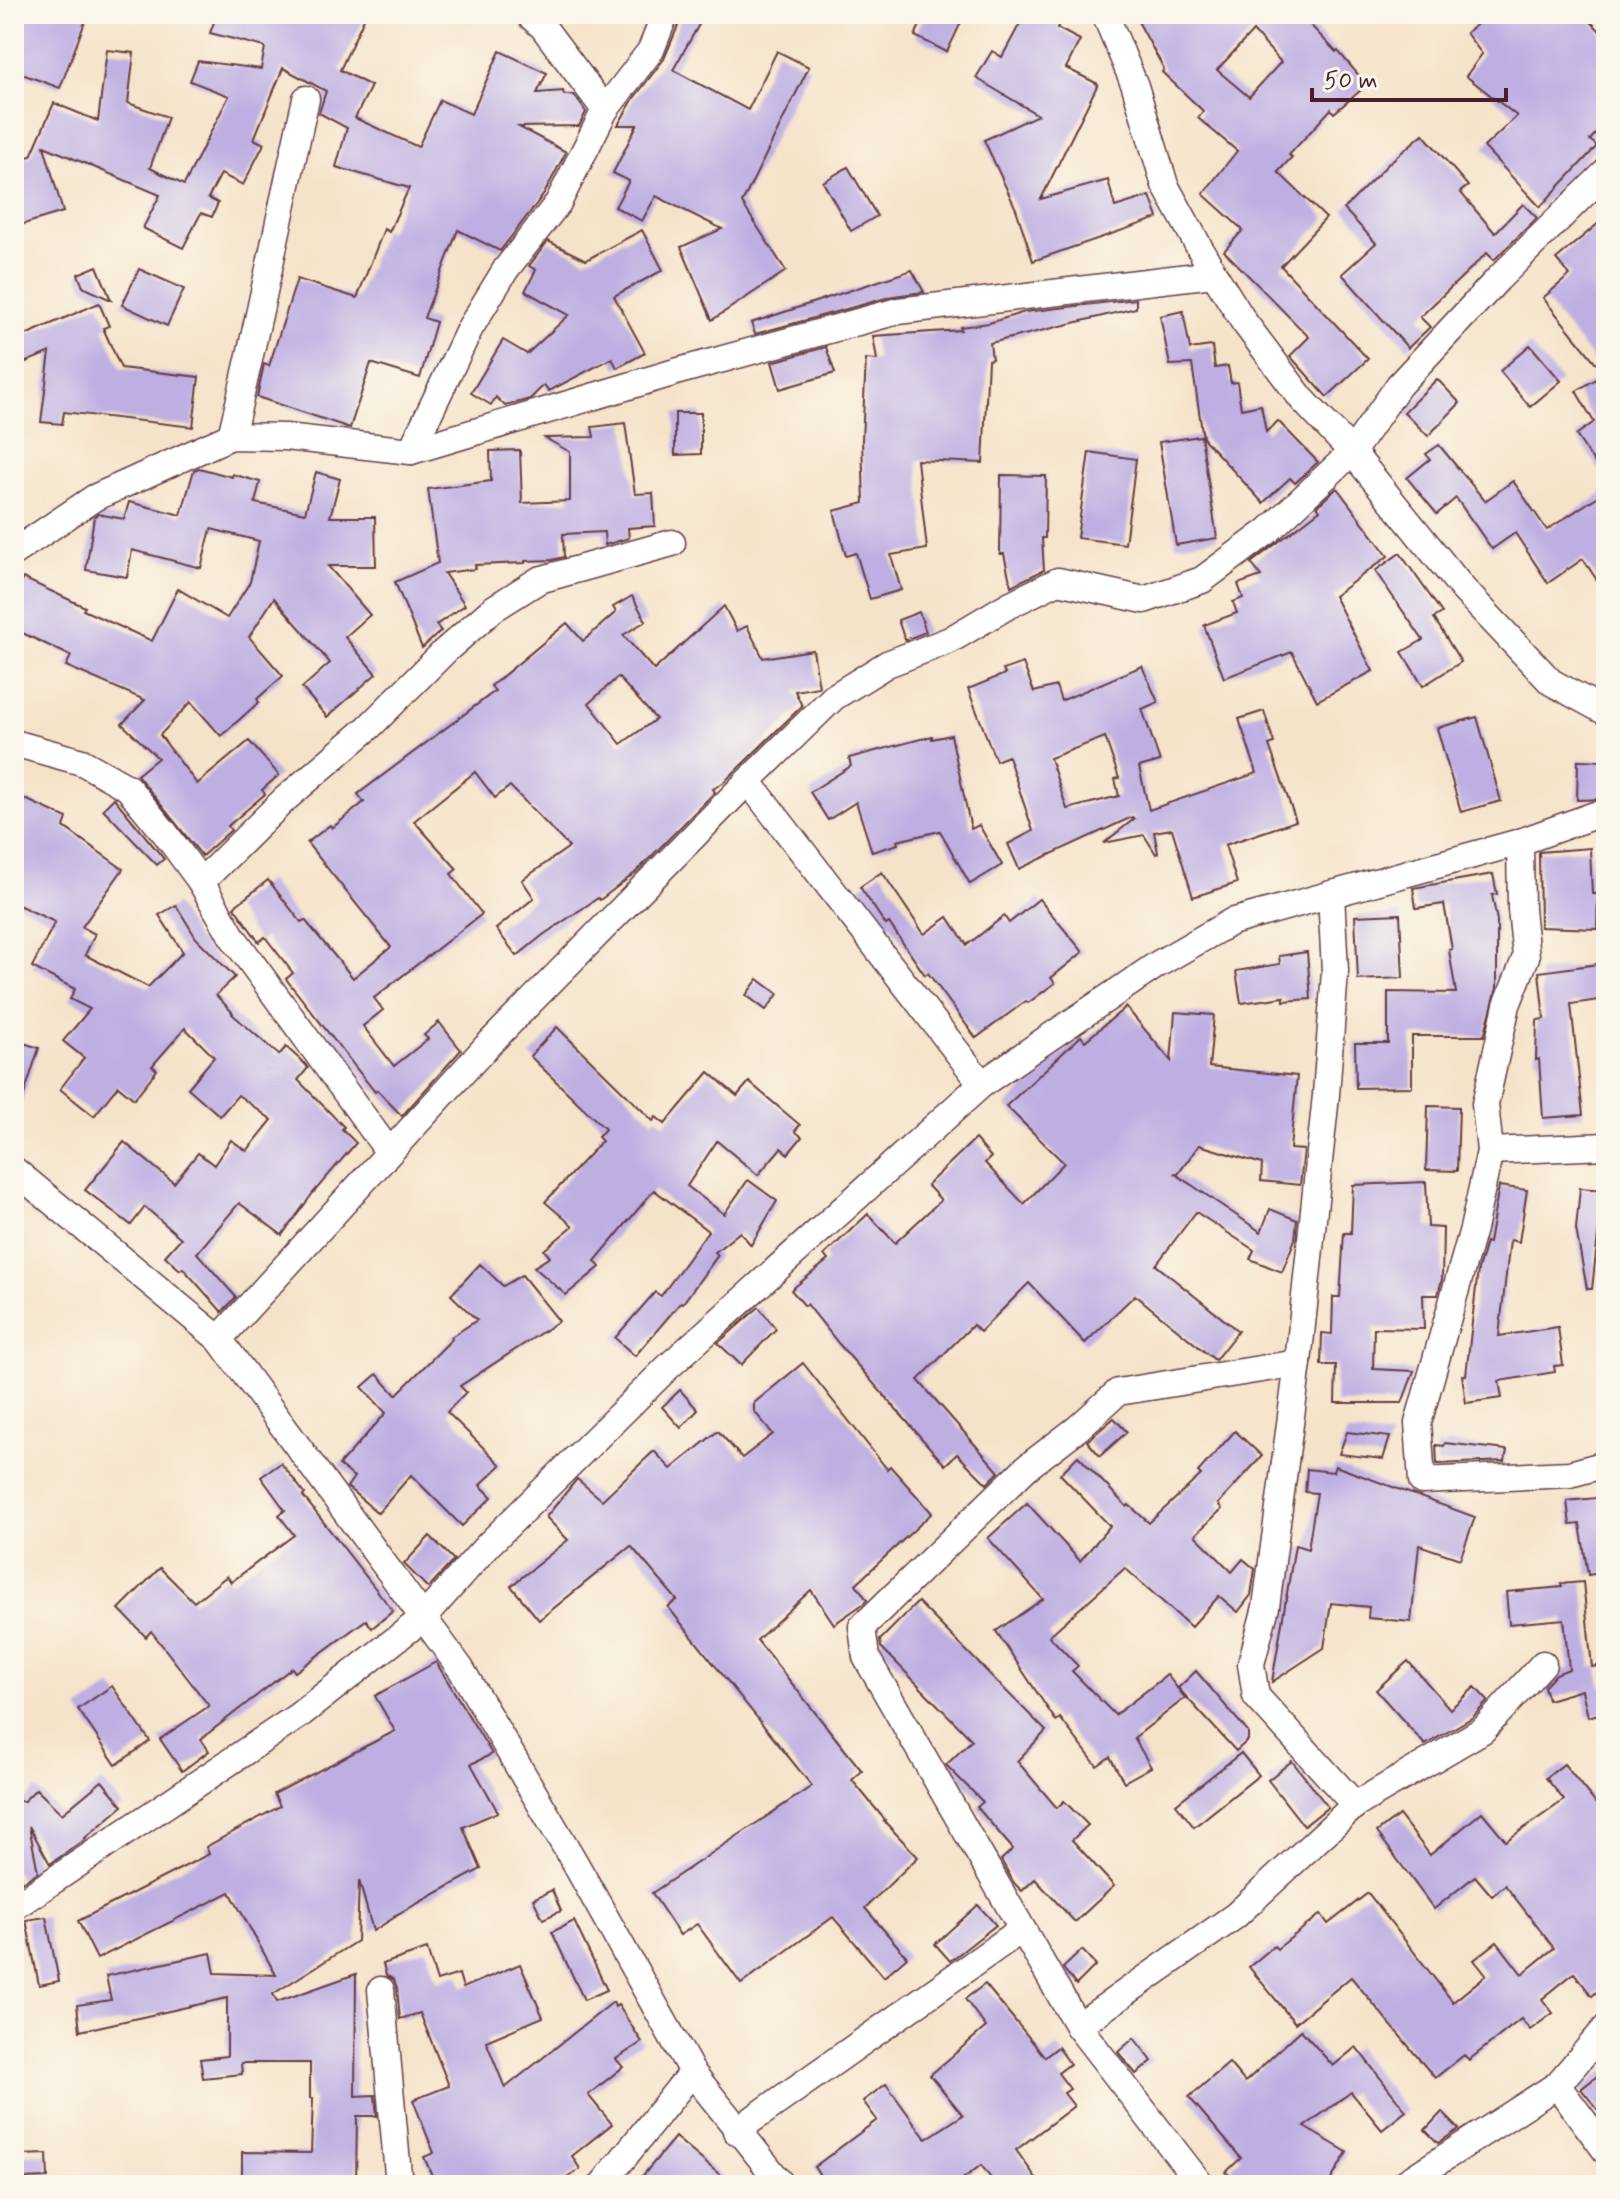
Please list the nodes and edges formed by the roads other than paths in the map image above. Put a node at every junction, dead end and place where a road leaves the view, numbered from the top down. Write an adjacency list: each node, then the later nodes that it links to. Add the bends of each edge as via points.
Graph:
1 (528, 14): 5 (street)
2 (665, 14): 5 (street, via 651,50)
3 (1106, 14): 7 (street, via 1165,185)
4 (306, 99): 8 (street)
5 (605, 110): 9 (street, via 558,203 506,269 470,328)
6 (1603, 184): 10 (street, via 1498,279 1399,385)
7 (1214, 274): 9 (street, via 898,311); 10 (street, via 1302,399)
8 (231, 436): 9 (street); 12 (street, via 94,498)
9 (411, 451)
10 (1352, 452): 13 (street, via 1463,589 1551,682); 15 (street, via 1268,531 1202,580 1144,600 1058,581 950,640 887,664 834,697)
11 (672, 543): 18 (street, via 539,580 493,609)
12 (14, 552)
13 (1606, 712)
14 (14, 743): 18 (street, via 82,762 128,788)
15 (748, 781): 20 (street); 23 (street)
16 (1606, 815): 17 (street)
17 (1520, 842): 19 (street); 22 (street, via 1526,957 1507,1005 1485,1104)
18 (201, 882): 23 (street, via 232,936)
19 (1331, 894): 20 (street, via 1231,922 1158,964); 26 (street, via 1331,1033)
20 (982, 1084): 28 (street, via 668,1367 487,1546)
21 (1606, 1146): 22 (street)
22 (1490, 1151): 27 (street, via 1418,1423 1422,1481 1570,1474)
23 (389, 1152): 25 (street)
24 (14, 1170): 25 (street)
25 (219, 1339): 28 (street)
26 (1298, 1363): 30 (street, via 1266,1607 1251,1664 1256,1696); 32 (street, via 1118,1392 1026,1468 862,1627 866,1657)
27 (1606, 1464)
28 (422, 1619): 31 (street, via 298,1716); 36 (street, via 461,1669)
29 (1543, 1664): 30 (street, via 1483,1730)
30 (1355, 1805): 34 (street, via 1235,1916)
31 (14, 1907)
32 (1021, 1930): 34 (street); 38 (street)
33 (381, 1990): 40 (street)
34 (1078, 2026): 43 (street)
35 (1606, 2028): 37 (street)
36 (692, 2072): 38 (street); 41 (street)
37 (1557, 2085): 39 (street); 44 (street)
38 (736, 2131): 42 (street)
39 (1606, 2151)
40 (399, 2185)
41 (602, 2185)
42 (782, 2185)
43 (1201, 2185)
44 (1402, 2185)

